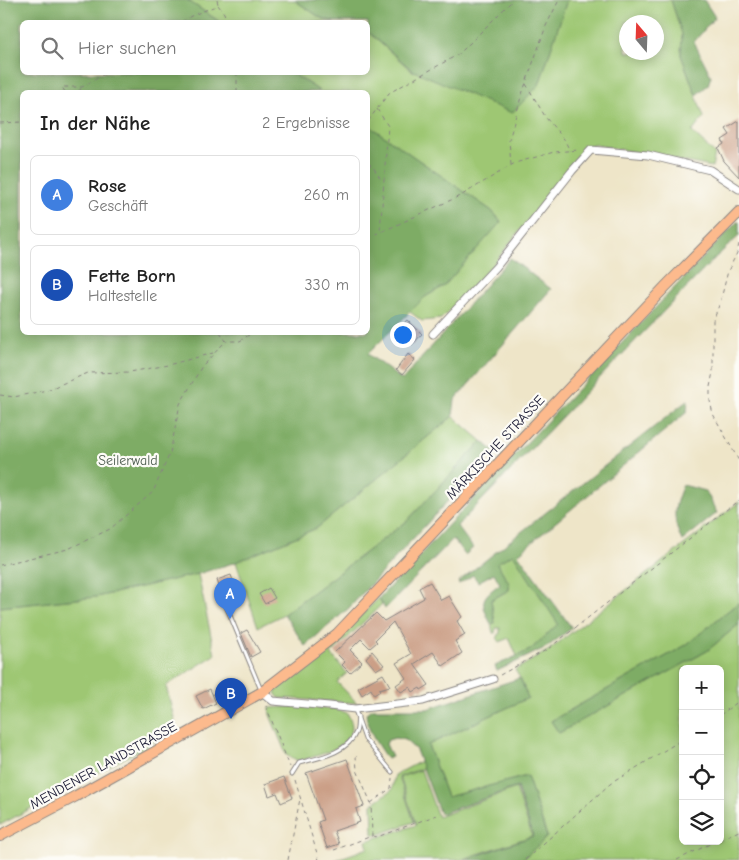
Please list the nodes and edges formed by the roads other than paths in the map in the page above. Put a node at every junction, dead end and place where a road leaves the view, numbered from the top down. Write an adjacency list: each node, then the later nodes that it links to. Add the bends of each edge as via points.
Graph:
1 (739, 189): 3 (street, via 710,170 648,155 592,150 496,267)
2 (739, 212): 6 (main road, MÄRKISCHE STRASSE, via 337,634)
3 (433, 334)
4 (224, 601): 6 (lane)
5 (493, 679): 7 (street, via 423,701)
6 (262, 692): 7 (street, via 273,701 329,706); 8 (main road, MÄRKISCHE STRASSE)
7 (356, 713): 9 (lane, via 364,739); 10 (lane, via 356,732 346,745 299,763)
8 (219, 716): 11 (main road, MENDENER LANDSTRASSE)
9 (392, 772)
10 (292, 774)
11 (0, 836)

